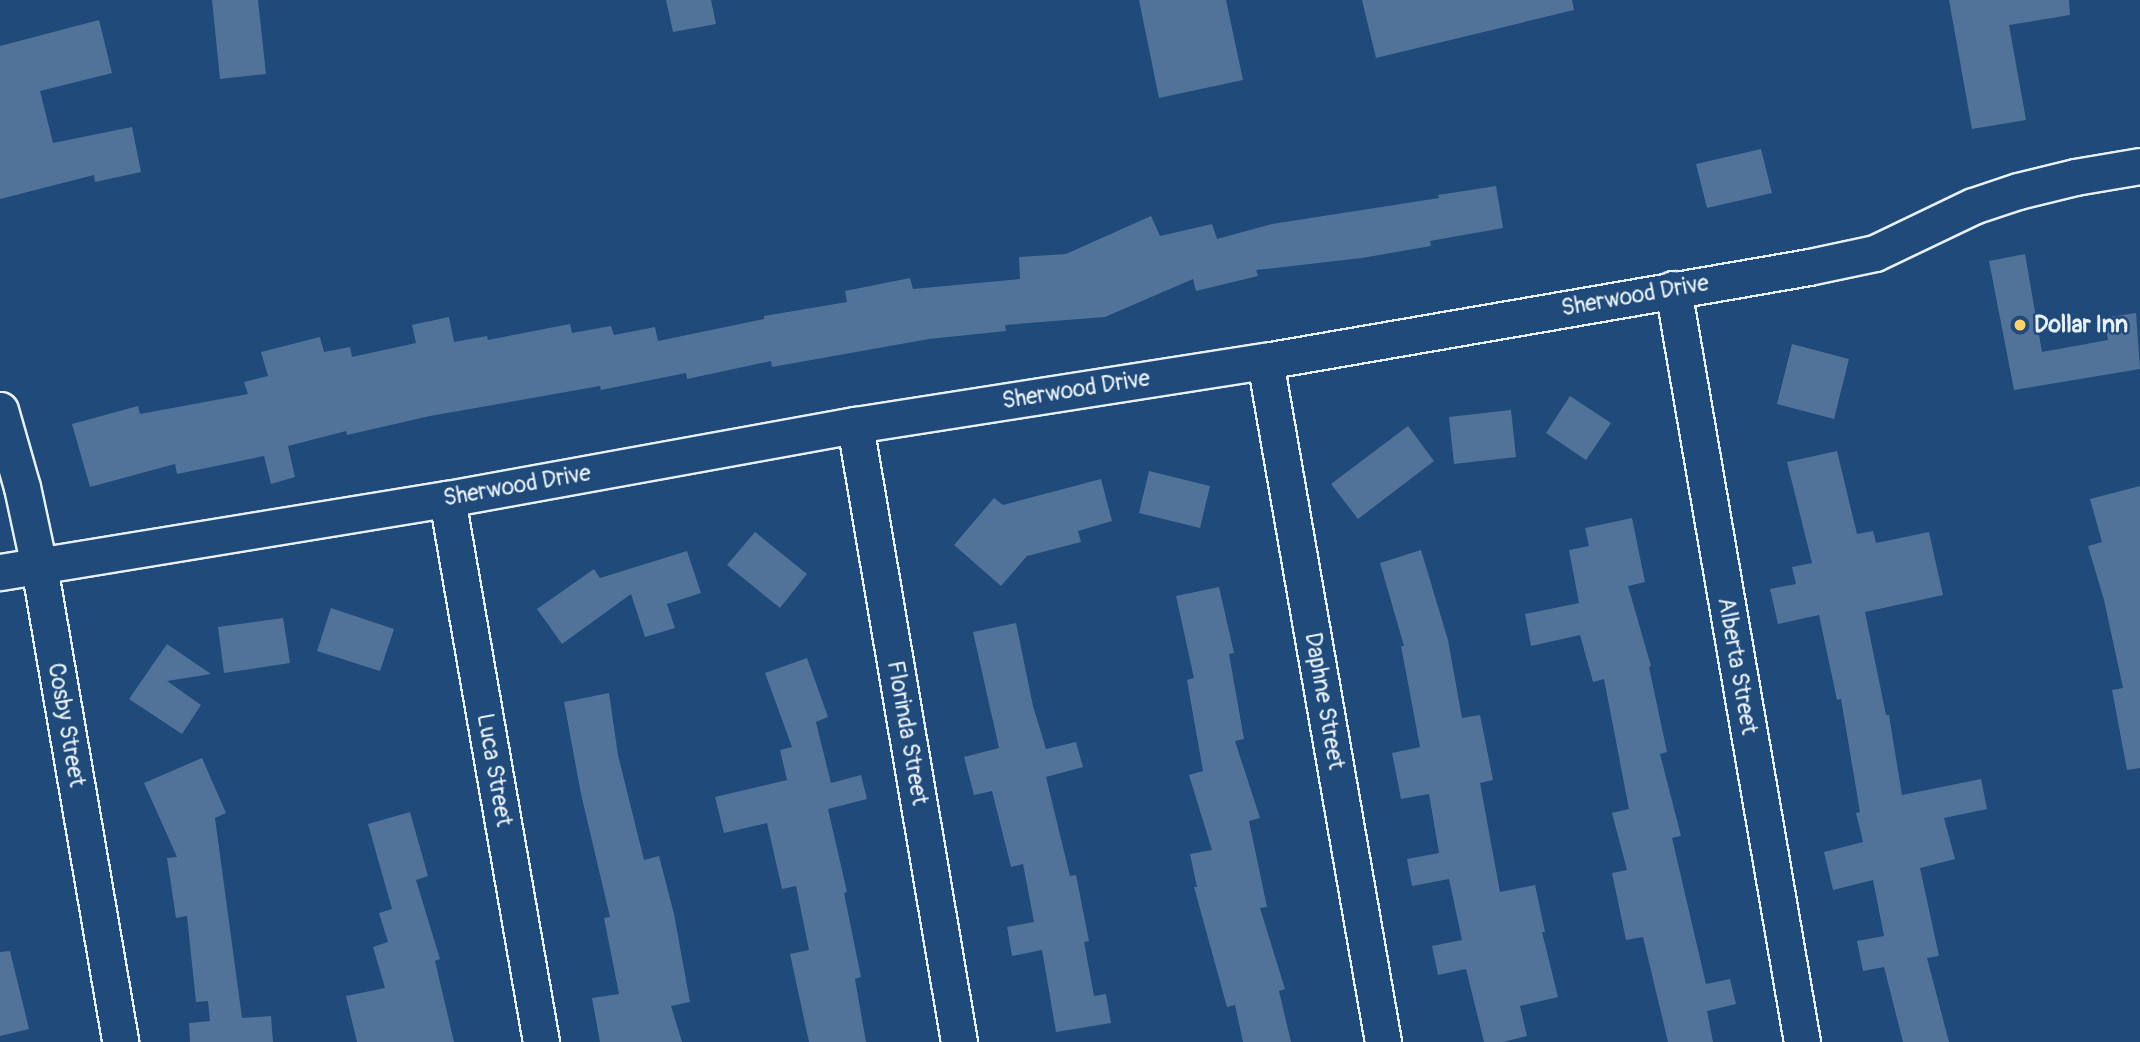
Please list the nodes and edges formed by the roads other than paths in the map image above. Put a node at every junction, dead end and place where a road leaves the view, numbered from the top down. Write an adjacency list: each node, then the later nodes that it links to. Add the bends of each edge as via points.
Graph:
1 (2140, 166): 2 (street, Sherwood Drive, via 2018,191 1973,206 1875,253)
2 (1673, 289): 3 (street, Sherwood Drive); 13 (street, Alberta Street)
3 (1265, 361): 5 (street, Sherwood Drive); 12 (street, Daphne Street)
4 (0, 410): 7 (street, Cosby Street)
5 (855, 425): 6 (street, Sherwood Drive); 11 (street, Florinda Street)
6 (447, 499): 7 (street, Sherwood Drive); 10 (street, Luca Street)
7 (39, 566): 8 (street, Sherwood Drive); 9 (street, Cosby Street)
8 (0, 572)
9 (120, 1042)
10 (541, 1042)
11 (959, 1042)
12 (1383, 1042)
13 (1801, 1042)

